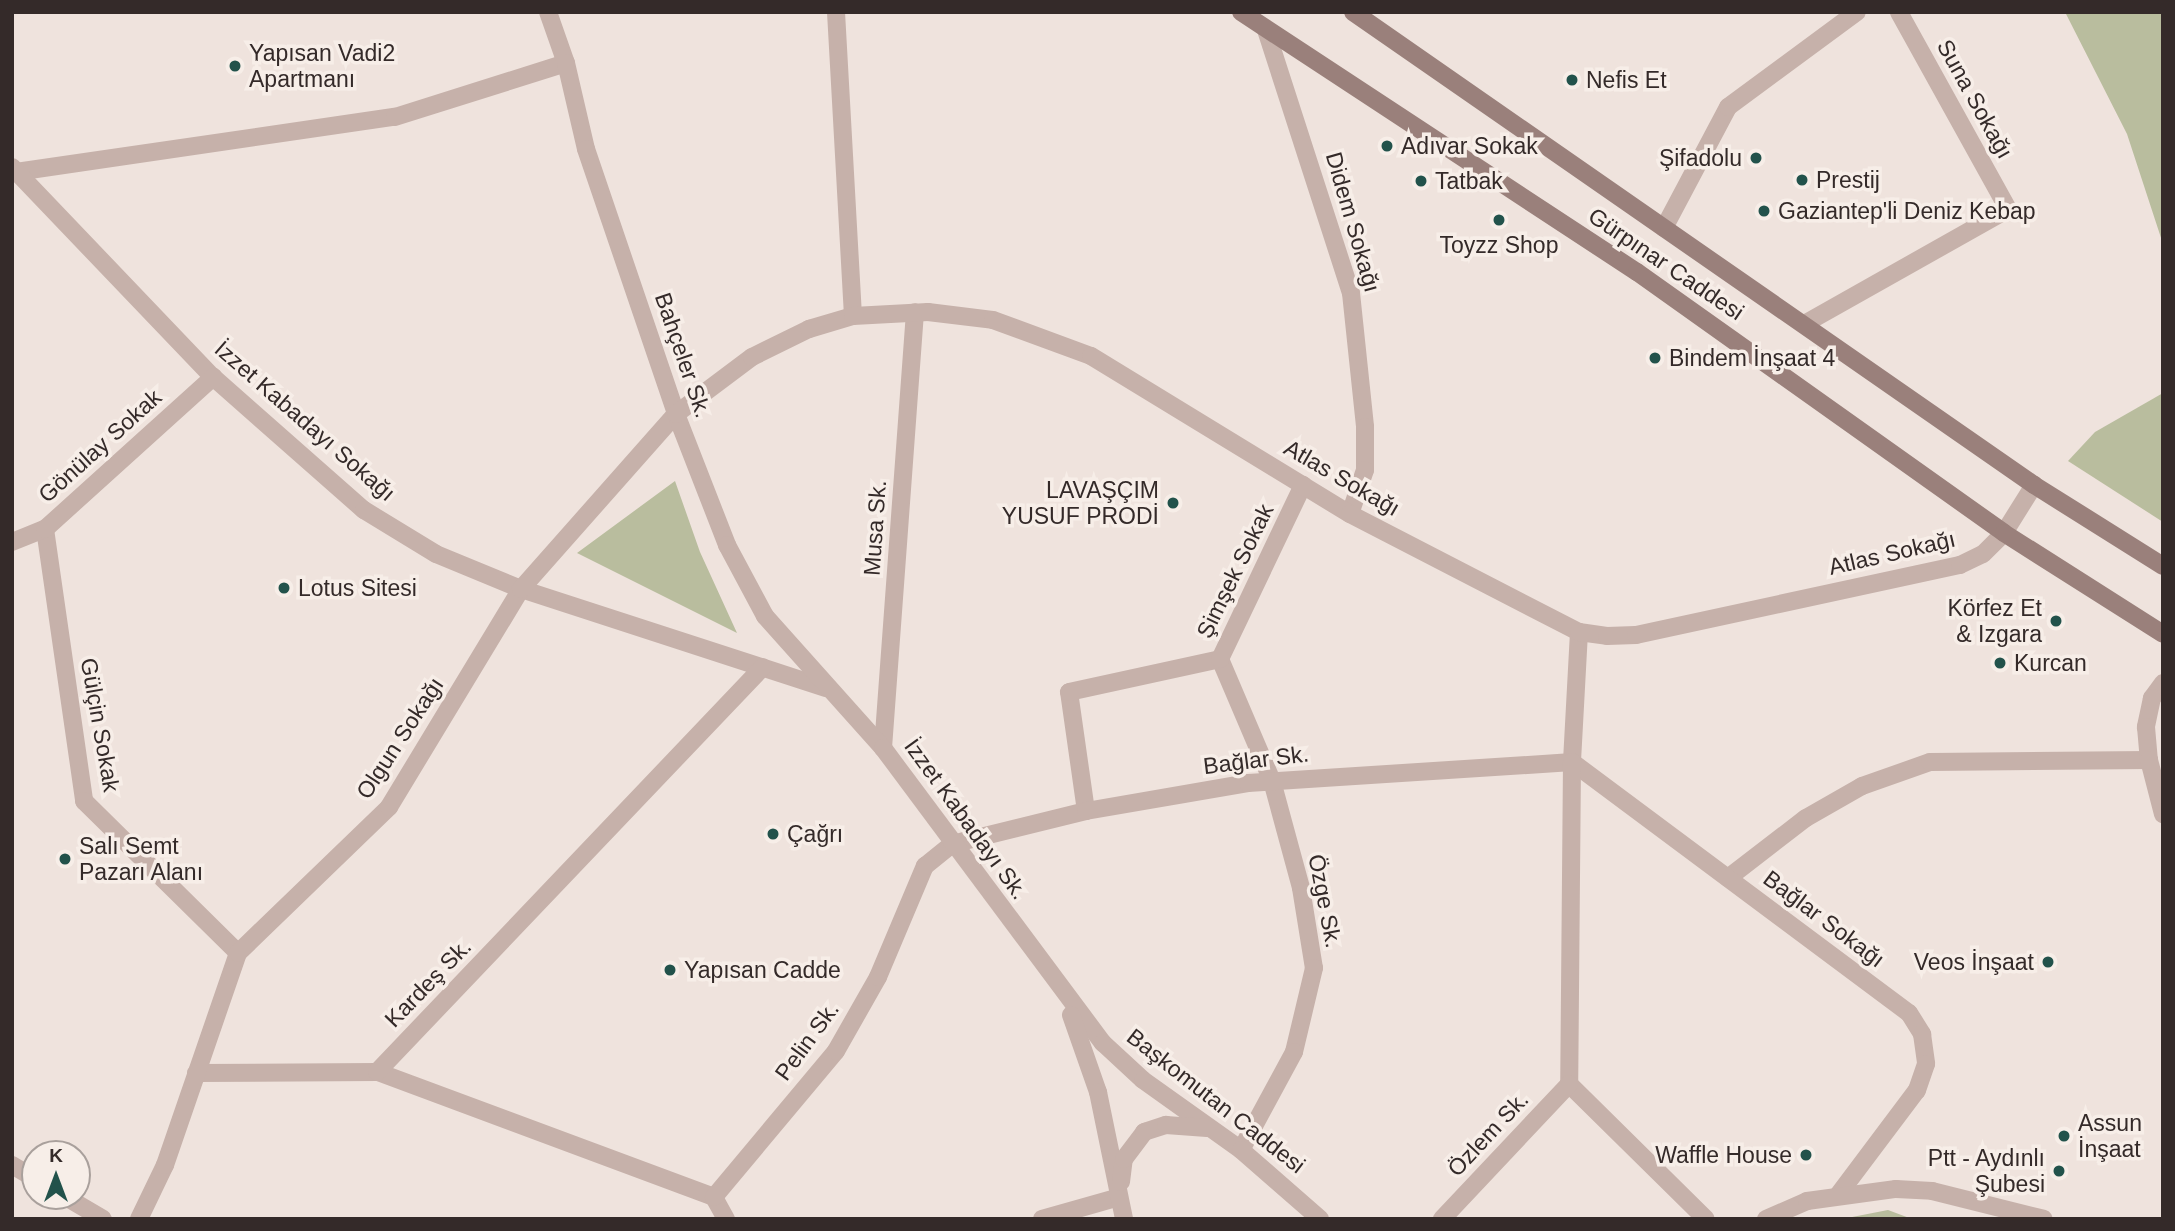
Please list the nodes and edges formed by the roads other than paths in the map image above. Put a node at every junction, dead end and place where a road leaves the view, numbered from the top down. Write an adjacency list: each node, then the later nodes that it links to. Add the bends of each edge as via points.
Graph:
1 (548, 12): 8 (street, Bahçeler Sk.)
2 (835, 12): 12 (street)
3 (1241, 12): 7 (main road, Gürpınar Caddesi)
4 (1353, 12): 10 (main road, Gürpınar Caddesi)
5 (1857, 12): 10 (street, via 1728,107)
6 (1899, 12): 13 (street, Suna Sokağı, via 2008,209)
7 (1266, 30): 18 (street, Didem Sokağı, via 1351,293 1366,427 1366,470); 20 (main road, Gürpınar Caddesi, via 1637,272)
8 (566, 63): 9 (street, via 395,117); 15 (street, Bahçeler Sk., via 586,149)
9 (14, 169): 14 (street, İzzet Kabadayı Sokağı)
10 (1664, 228): 13 (main road, Gürpınar Caddesi)
11 (915, 312): 12 (street, Atlas Sokağı); 16 (street, Atlas Sokağı, via 993,320 1091,356); 30 (street, Musa Sk.)
12 (853, 316): 15 (street, Atlas Sokağı, via 761,352)
13 (1806, 323): 17 (main road, Gürpınar Caddesi)
14 (213, 377): 19 (street, Gönülay Sokak); 23 (street, İzzet Kabadayı Sokağı, via 364,510 436,554)
15 (677, 414): 23 (street, Olgun Sokağı); 29 (street, Bahçeler Sk., via 745,583 790,649)
16 (1303, 485): 18 (street, Atlas Sokağı); 26 (street, Şimşek Sokak)
17 (2034, 485): 20 (street, Atlas Sokağı); 22 (main road, Gürpınar Caddesi)
18 (1350, 514): 24 (street, Atlas Sokağı)
19 (45, 529): 21 (street, Gönülay Sokak); 38 (street, Gülçin Sokak, via 85,801)
20 (2004, 533): 24 (street, Atlas Sokağı, via 1983,554 1960,565 1636,635); 25 (main road, Gürpınar Caddesi)
21 (12, 542)
22 (2163, 566)
23 (521, 589): 27 (street, İzzet Kabadayı Sokağı); 38 (street, Olgun Sokağı, via 389,807)
24 (1579, 632): 32 (street)
25 (2163, 634)
26 (1220, 659): 33 (street, Özge Sk.); 34 (street, Şimşek Sokak, via 1069,692)
27 (763, 667): 29 (street, İzzet Kabadayı Sokağı); 40 (street, Kardeş Sk.)
28 (2163, 683): 31 (street, via 2152,698 2146,727)
29 (826, 688): 30 (street, İzzet Kabadayı Sk.)
30 (883, 748): 36 (street, İzzet Kabadayı Sk.)
31 (2148, 760): 35 (street); 37 (street, via 1930,762 1862,786 1805,818)
32 (1572, 762): 33 (street, Bağlar Sk.); 37 (street, Bağlar Sokağı); 42 (street)
33 (1272, 780): 34 (street, Bağlar Sk.); 44 (street, Özge Sk., via 1301,888 1314,968 1294,1052)
34 (1086, 810): 36 (street, Bağlar Sk.)
35 (2163, 814)
36 (952, 844): 39 (street, İzzet Kabadayı Sk.); 46 (street, Pelin Sk., via 925,866 878,977 836,1051)
37 (1728, 878): 45 (street, Bağlar Sokağı, via 1909,1013 1922,1034 1926,1064 1917,1090)
38 (238, 953): 41 (street)
39 (1058, 986): 43 (street, Başkomutan Caddesi, via 1103,1043 1143,1080); 47 (street, via 1098,1091)
40 (377, 1072): 41 (street); 46 (street)
41 (196, 1073): 50 (street, via 165,1165)
42 (1569, 1084): 55 (street, Özlem Sk.); 56 (street)
43 (1210, 1129): 44 (street, Başkomutan Caddesi); 47 (street, via 1166,1125 1144,1132 1124,1159)
44 (1241, 1150): 54 (street, Başkomutan Caddesi)
45 (1839, 1194): 57 (street); 58 (street, via 1932,1191)
46 (714, 1196): 51 (street)
47 (1119, 1197): 52 (street); 53 (street)
48 (88, 1210): 49 (street)
49 (103, 1219)
50 (139, 1219)
51 (726, 1219)
52 (1042, 1219)
53 (1124, 1219)
54 (1320, 1219)
55 (1442, 1219)
56 (1706, 1219)
57 (1766, 1219)
58 (2044, 1219)

